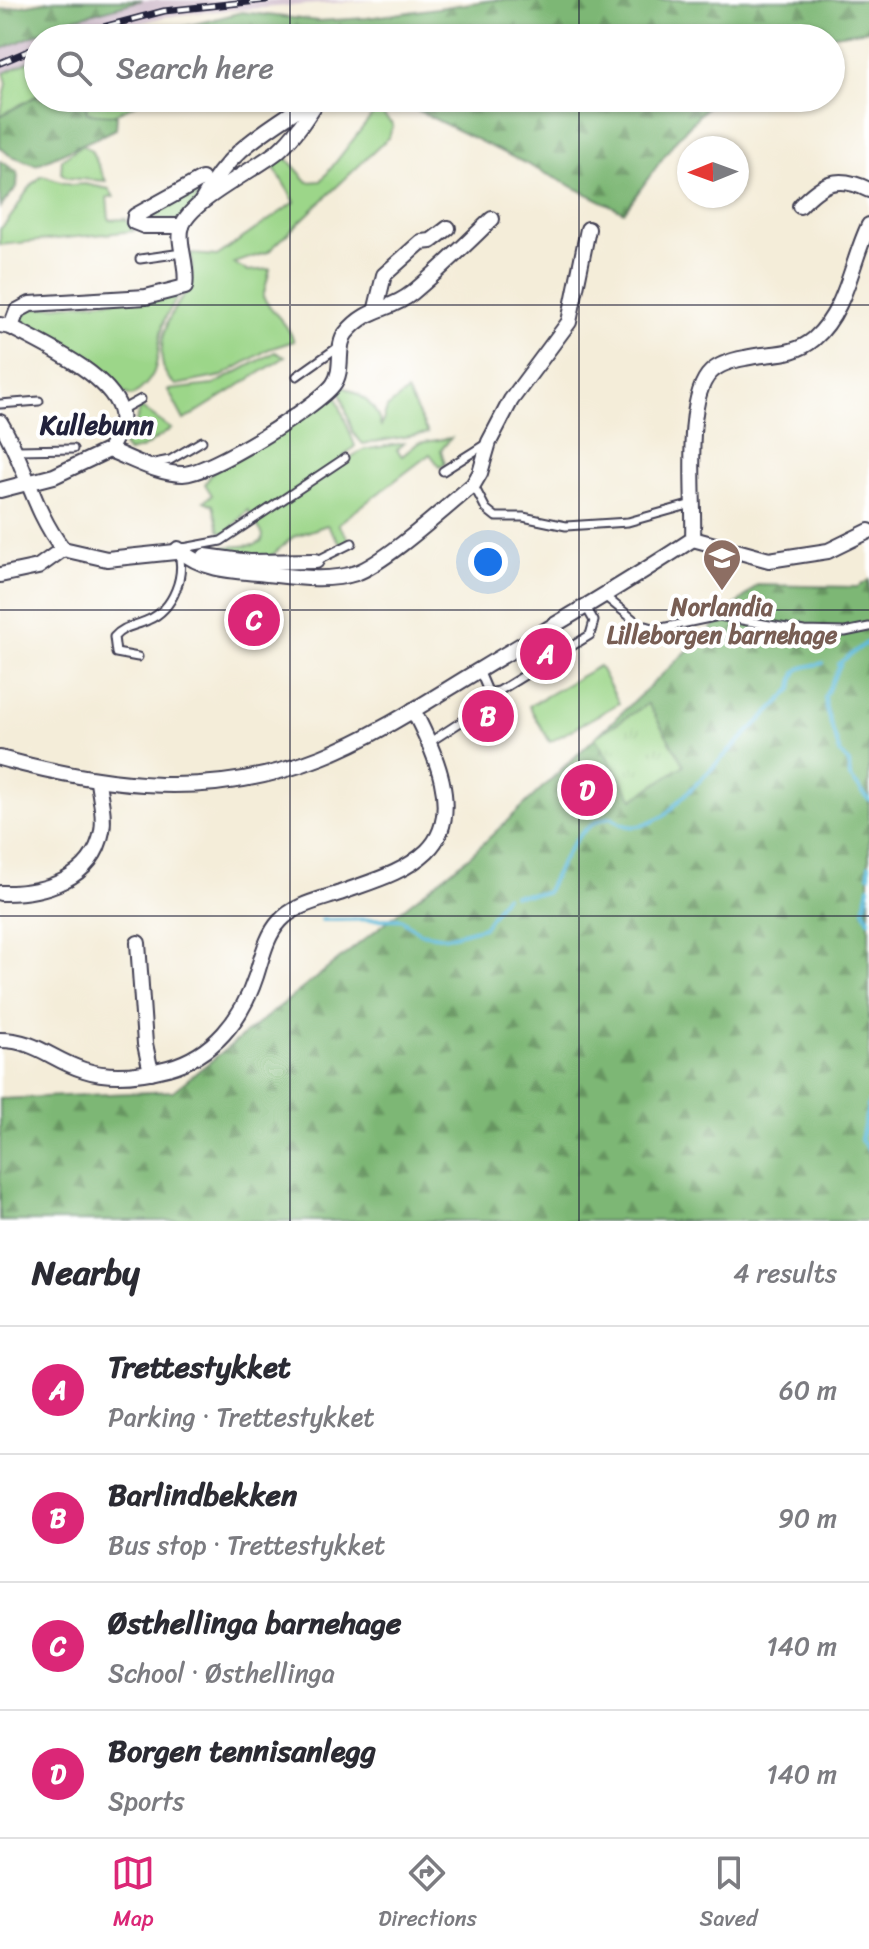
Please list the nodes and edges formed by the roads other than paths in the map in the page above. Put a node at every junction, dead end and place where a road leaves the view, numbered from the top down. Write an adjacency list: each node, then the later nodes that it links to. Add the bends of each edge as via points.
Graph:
1 (294, 112): 3 (street)
2 (308, 112): 4 (street)
3 (267, 130): 4 (street, via 277,133); 7 (street, via 225,163)
4 (280, 149): 7 (street)
5 (202, 179): 11 (street, via 135,216 134,222)
6 (869, 190): 8 (street, via 832,182)
7 (200, 205): 11 (street)
8 (800, 206)
9 (492, 219): 16 (street, via 412,293 394,306)
10 (869, 225): 36 (street, via 838,308 815,338 785,353 722,365 705,380 695,417)
11 (182, 226): 14 (street)
12 (448, 228): 16 (street, via 421,242 384,275)
13 (588, 229): 26 (street, via 569,322 511,400)
14 (184, 253): 15 (lane); 17 (street, via 185,287 146,297 30,304)
15 (140, 259)
16 (376, 308): 18 (street, via 344,335)
17 (5, 326): 23 (street, via 83,368 109,390)
18 (342, 345): 19 (lane); 31 (street, via 334,384 218,464 188,474)
19 (297, 376)
20 (141, 399): 23 (lane)
21 (39, 401): 22 (lane)
22 (0, 404)
23 (121, 410): 29 (street, via 120,431)
24 (0, 422): 28 (street)
25 (202, 441): 31 (lane, via 170,460)
26 (489, 442): 32 (lane); 34 (street)
27 (73, 449): 28 (lane)
28 (18, 450): 33 (street)
29 (109, 450): 31 (street); 33 (street)
30 (345, 458): 41 (lane, via 221,541)
31 (147, 465)
32 (443, 471)
33 (27, 485): 35 (street); 40 (street)
34 (473, 485): 36 (lane, via 496,517 566,526 628,522); 41 (street, via 357,573 329,578 230,571 198,563)
35 (0, 490)
36 (695, 504): 38 (street)
37 (869, 531): 38 (street, via 828,551 769,560)
38 (693, 539): 44 (street)
39 (352, 543): 42 (lane)
40 (63, 549): 41 (street, via 107,559); 43 (street, via 38,567)
41 (178, 549): 42 (street, via 249,562); 47 (lane, via 182,569 168,605 114,637 116,653)
42 (316, 561)
43 (0, 575)
44 (602, 594): 45 (street); 46 (lane, via 639,624 657,629 719,616 804,631)
45 (585, 605): 48 (street); 49 (lane, via 594,621 590,635)
46 (869, 627)
47 (138, 657)
48 (479, 670): 49 (lane); 50 (street)
49 (488, 693): 51 (lane, via 482,711)
50 (413, 710): 51 (street); 53 (street, via 321,758 263,774 168,786)
51 (430, 742): 57 (street, via 444,805 429,849 394,873 307,905 280,921 238,1018 211,1047)
52 (0, 758): 53 (street)
53 (98, 782): 54 (street, via 102,831 89,861 51,888)
54 (0, 893)
55 (138, 943): 57 (street)
56 (0, 1040): 57 (street, via 25,1041 97,1073)
57 (151, 1072)

